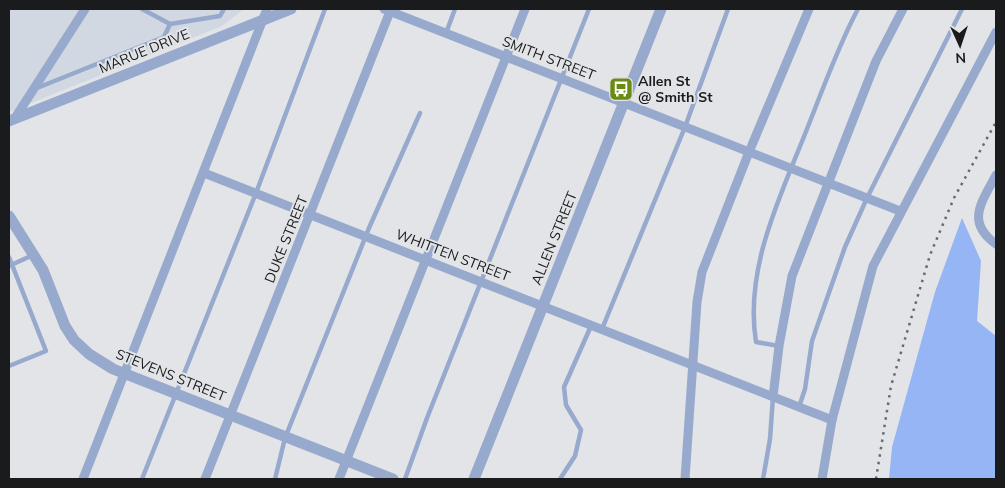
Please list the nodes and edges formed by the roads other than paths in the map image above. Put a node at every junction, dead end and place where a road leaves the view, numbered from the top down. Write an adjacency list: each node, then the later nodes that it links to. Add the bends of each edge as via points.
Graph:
1 (84, 9): 22 (street)
2 (142, 9): 17 (lane)
3 (224, 9): 17 (lane, via 220,16)
4 (290, 9): 16 (street, MARUE DRIVE)
5 (325, 9): 32 (lane)
6 (455, 9): 19 (lane)
7 (524, 9): 20 (street)
8 (590, 9): 21 (lane)
9 (661, 9): 23 (street, ALLEN STREET)
10 (728, 9): 26 (lane)
11 (809, 9): 27 (street)
12 (858, 9): 28 (lane)
13 (903, 9): 31 (street, via 876,61)
14 (962, 9): 33 (lane)
15 (388, 10): 19 (street, SMITH STREET); 35 (street, DUKE STREET)
16 (265, 14): 25 (street, MARUE DRIVE); 29 (street)
17 (170, 24): 22 (lane, via 164,37)
18 (996, 32): 34 (street)
19 (446, 33): 20 (street, SMITH STREET)
20 (506, 57): 21 (street, SMITH STREET); 41 (street)
21 (562, 77): 23 (street, SMITH STREET); 43 (lane)
22 (34, 89): 25 (street)
23 (624, 103): 26 (street, SMITH STREET); 44 (street, ALLEN STREET)
24 (420, 113): 37 (lane)
25 (12, 120)
26 (685, 127): 27 (street, SMITH STREET); 46 (lane)
27 (749, 152): 28 (street, SMITH STREET); 48 (street, via 702,272)
28 (792, 169): 31 (street, SMITH STREET); 47 (lane, via 777,198 754,289 756,342)
29 (204, 173): 32 (street, WHITTEN STREET); 50 (street)
30 (996, 175): 38 (street, via 978,219 983,234)
31 (828, 183): 33 (street, SMITH STREET); 47 (street, via 792,276)
32 (256, 193): 35 (street, WHITTEN STREET); 51 (lane)
33 (867, 198): 34 (street, SMITH STREET); 53 (lane, via 845,247 812,341)
34 (900, 211): 55 (street, via 874,266)
35 (310, 214): 37 (street, WHITTEN STREET); 54 (street, DUKE STREET)
36 (9, 216): 39 (street, STEVENS STREET)
37 (366, 236): 41 (street, WHITTEN STREET); 56 (lane)
38 (996, 244)
39 (34, 254): 42 (lane); 50 (street, STEVENS STREET, via 74,340 88,354)
40 (9, 257): 42 (lane)
41 (426, 260): 43 (street, WHITTEN STREET); 57 (street)
42 (10, 265): 49 (lane, via 46,351)
43 (482, 281): 44 (street, WHITTEN STREET); 64 (lane)
44 (543, 306): 45 (street, WHITTEN STREET); 65 (street, ALLEN STREET)
45 (592, 325): 46 (street, WHITTEN STREET); 66 (lane, via 564,387 566,405 581,430 575,456)
46 (602, 330): 48 (street, WHITTEN STREET)
47 (779, 346): 52 (street)
48 (693, 365): 52 (street, WHITTEN STREET); 67 (street)
49 (9, 366)
50 (124, 374): 51 (street, STEVENS STREET); 58 (street)
51 (177, 393): 54 (street, STEVENS STREET); 59 (lane)
52 (772, 397): 53 (street, WHITTEN STREET); 68 (lane, via 770,439)
53 (799, 407): 55 (street, WHITTEN STREET)
54 (230, 415): 56 (street, STEVENS STREET); 60 (street, DUKE STREET)
55 (832, 420): 69 (street)
56 (285, 438): 57 (street, STEVENS STREET); 61 (lane)
57 (346, 461): 62 (street); 63 (street, STEVENS STREET)
58 (83, 479)
59 (142, 479)
60 (205, 479)
61 (275, 479)
62 (339, 479)
63 (394, 479)
64 (405, 479)
65 (474, 479)
66 (560, 479)
67 (686, 479)
68 (763, 479)
69 (822, 479)

